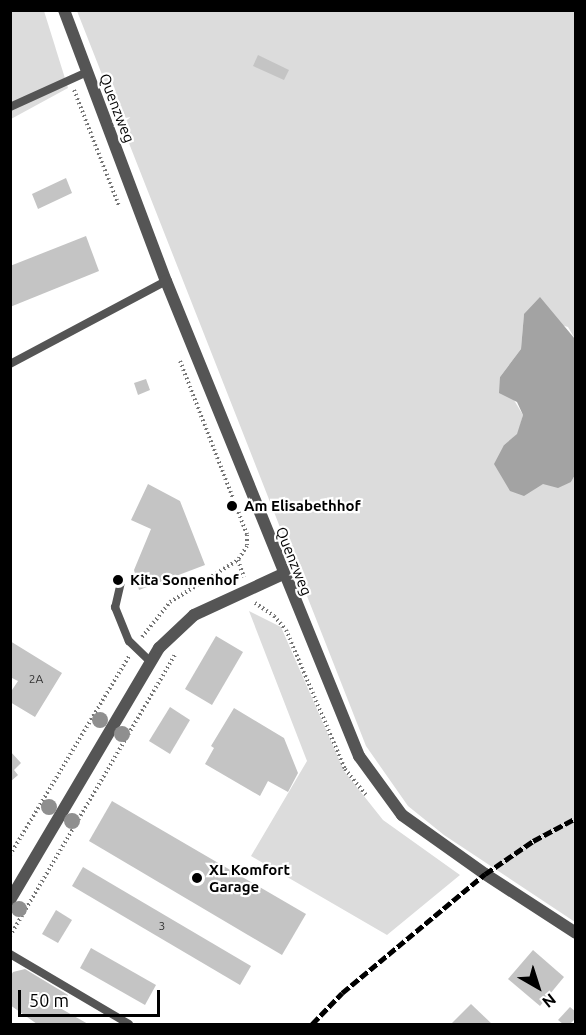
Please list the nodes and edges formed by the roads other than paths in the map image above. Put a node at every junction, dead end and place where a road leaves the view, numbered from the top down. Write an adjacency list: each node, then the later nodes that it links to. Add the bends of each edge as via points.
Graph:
1 (64, 10): 2 (street, Quenzweg)
2 (87, 72): 3 (lane); 4 (street, Quenzweg)
3 (10, 107)
4 (166, 281): 5 (lane); 6 (street, Quenzweg)
5 (10, 364)
6 (283, 573): 8 (street, via 194,615 159,648); 10 (street, Quenzweg, via 359,756 402,815)
7 (121, 582): 8 (lane, via 115,607 129,641)
8 (151, 662): 9 (street)
9 (10, 900)
10 (576, 933)
11 (10, 954): 12 (lane)
12 (129, 1024)

